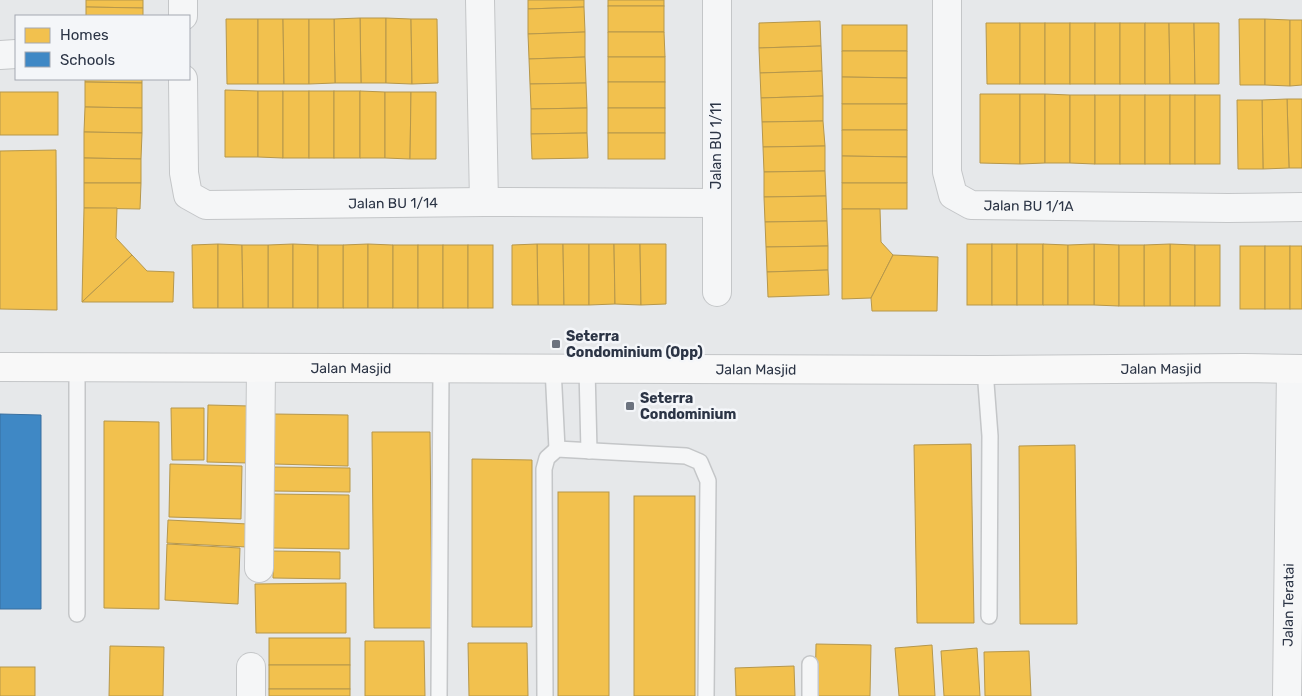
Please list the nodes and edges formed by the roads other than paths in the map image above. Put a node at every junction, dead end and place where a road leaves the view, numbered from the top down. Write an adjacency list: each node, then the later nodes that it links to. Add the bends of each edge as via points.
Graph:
1 (183, 0): 5 (street)
2 (480, 0): 9 (street)
3 (717, 0): 10 (street, Jalan BU 1/11)
4 (947, 0): 11 (street, Jalan BU 1/1A, via 947,172 952,196 971,205)
5 (183, 15)
6 (15, 54): 7 (street)
7 (0, 55)
8 (183, 80): 9 (street, Jalan BU 1/14, via 184,173 188,196 206,205)
9 (484, 202): 10 (street, Jalan BU 1/14)
10 (716, 203): 12 (street, Jalan BU 1/11)
11 (1302, 207)
12 (717, 292)
13 (0, 367): 14 (street, Jalan Masjid)
14 (77, 368): 15 (street, Jalan Masjid); 24 (lane)
15 (262, 368): 17 (street, Jalan Masjid); 23 (street)
16 (553, 368): 17 (street, Jalan Masjid); 18 (street, Jalan Masjid); 21 (lane)
17 (441, 369): 29 (lane)
18 (587, 369): 20 (street, Jalan Masjid); 22 (lane)
19 (1297, 369): 20 (street, Jalan Masjid); 33 (street, Jalan Teratai)
20 (986, 370): 25 (lane, via 990,436)
21 (557, 449): 22 (lane); 30 (lane, via 547,458 544,469)
22 (589, 451): 31 (lane, via 686,456 700,462 708,481)
23 (259, 568)
24 (77, 614)
25 (989, 616)
26 (810, 664): 32 (lane)
27 (251, 667): 28 (street)
28 (251, 696)
29 (439, 696)
30 (545, 696)
31 (706, 696)
32 (810, 696)
33 (1288, 696)

